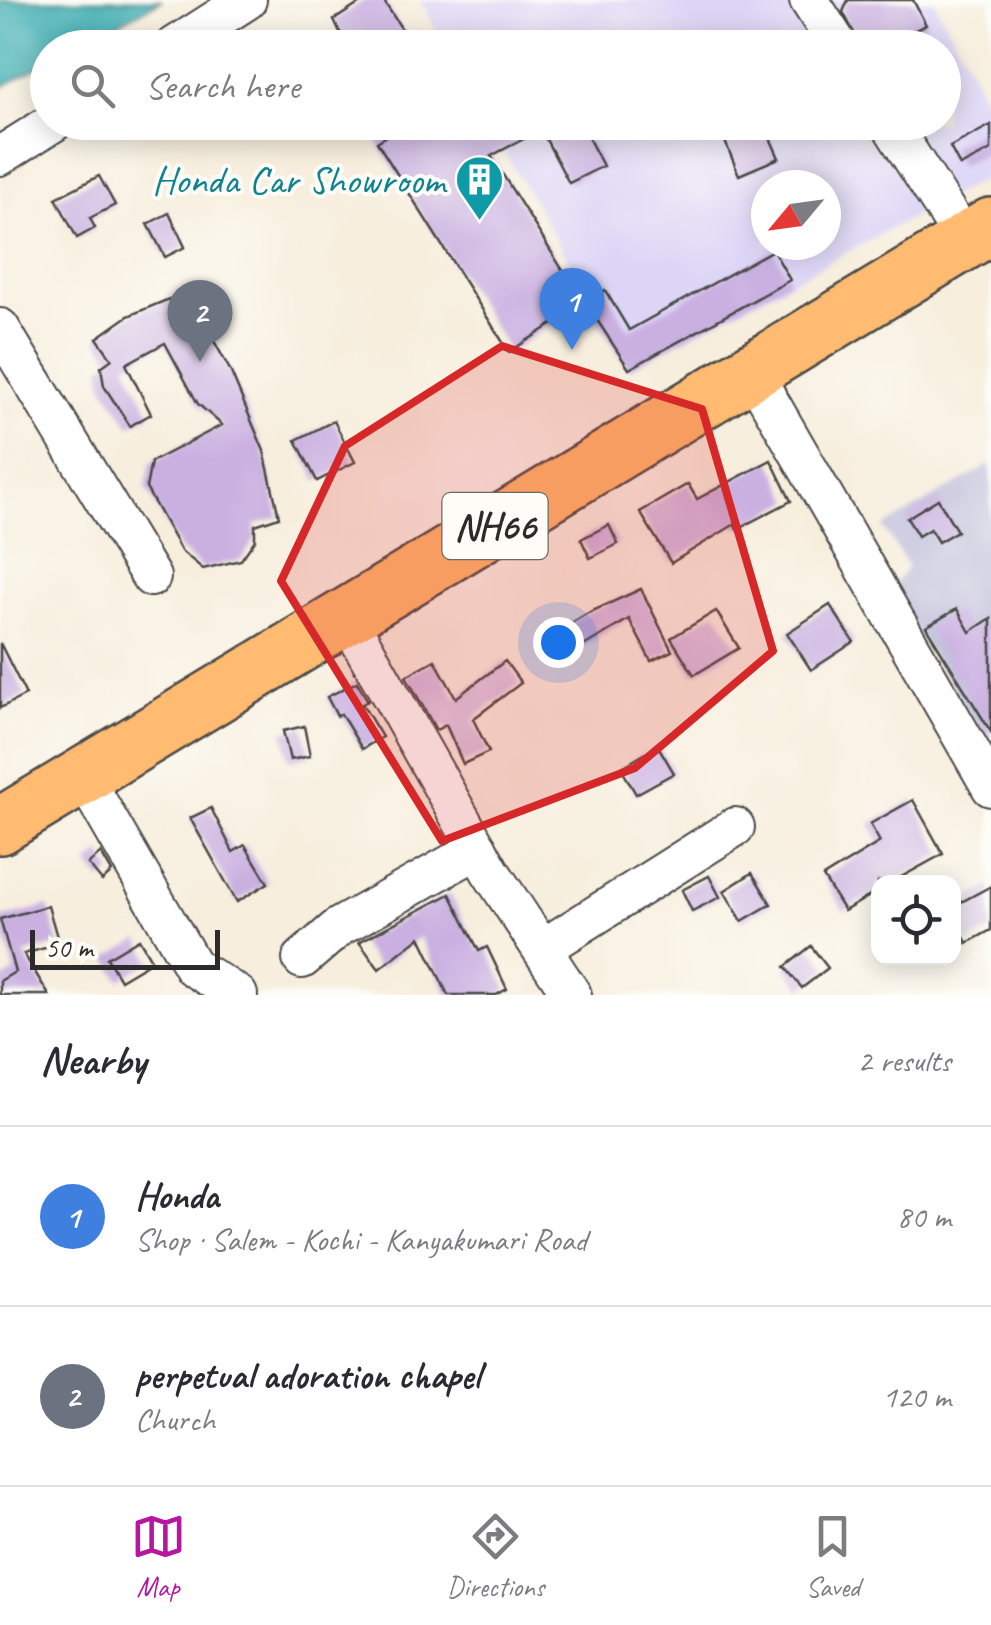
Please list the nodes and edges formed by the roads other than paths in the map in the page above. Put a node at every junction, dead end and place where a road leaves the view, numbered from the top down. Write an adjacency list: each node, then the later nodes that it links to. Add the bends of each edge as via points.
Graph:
1 (246, 0): 3 (street)
2 (809, 0): 4 (street)
3 (200, 30)
4 (828, 30)
5 (30, 137): 7 (street)
6 (902, 140): 8 (street)
7 (0, 156)
8 (978, 234): 10 (highway, NH66)
9 (0, 328): 11 (street)
10 (753, 373): 12 (highway, NH66); 14 (street)
11 (151, 578)
12 (346, 616): 13 (highway, NH66); 17 (street)
13 (84, 778): 15 (highway, NH66); 20 (street, via 193,966)
14 (991, 787)
15 (0, 826)
16 (735, 827): 18 (street)
17 (478, 849): 18 (street); 19 (street, via 339,927)
18 (542, 950): 21 (street)
19 (302, 959)
20 (238, 995)
21 (571, 995)

